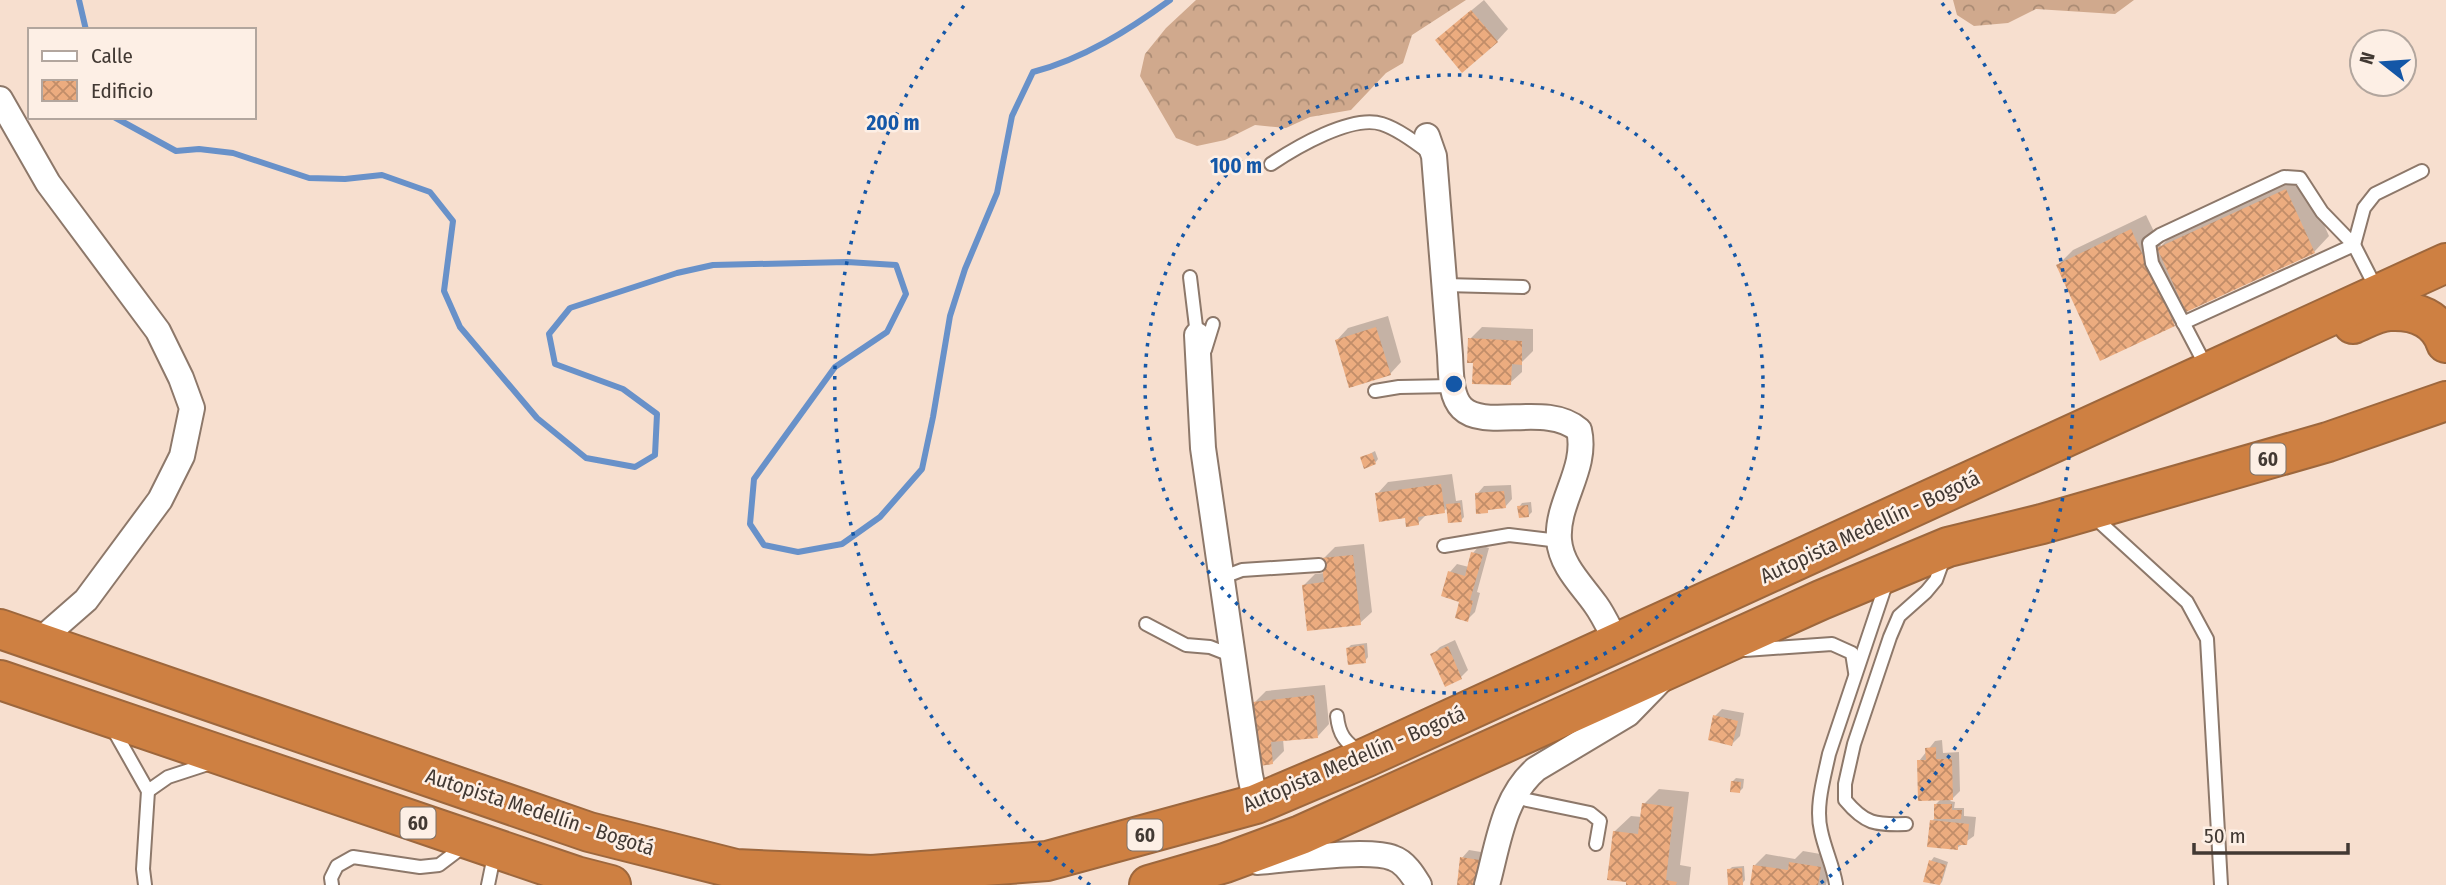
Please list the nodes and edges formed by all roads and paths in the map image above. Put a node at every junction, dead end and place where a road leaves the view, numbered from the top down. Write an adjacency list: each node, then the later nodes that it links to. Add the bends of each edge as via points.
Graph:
1 (0, 99): 30 (street, via 48,183 159,331 192,408 182,456 160,500 86,600)
2 (1431, 146): 3 (lane, via 1369,122 1330,132); 8 (street)
3 (1271, 164)
4 (2422, 171): 5 (lane, via 2375,194 2364,208)
5 (2354, 245): 10 (lane); 11 (lane); 11 (lane, via 2322,212 2300,178 2284,177 2149,243 2152,263)
6 (2446, 263): 10 (highway, Autopista Medellín - Bogotá / 60)
7 (1191, 277): 12 (lane)
8 (1445, 285): 9 (lane); 17 (street)
9 (1523, 287)
10 (2379, 293): 14 (highway, Autopista Medellín - Bogotá / 60)
11 (2183, 323): 16 (lane)
12 (1203, 339): 27 (street, via 1203,448)
13 (2446, 343): 14 (highway, via 2438,326 2420,315 2391,311 2328,334)
14 (2253, 351): 16 (highway, Autopista Medellín - Bogotá / 60)
15 (2446, 359): 20 (highway, via 2442,376 2423,397)
16 (2209, 372): 31 (highway, Autopista Medellín - Bogotá / 60)
17 (1452, 386): 18 (lane); 22 (street, via 1463,409 1472,414 1553,417 1579,430 1581,450 1559,526)
18 (1375, 391)
19 (2446, 401): 20 (highway, 60)
20 (2328, 442): 21 (highway, 60)
21 (2088, 511): 24 (highway, 60); 55 (lane, via 2187,602 2207,639)
22 (1559, 541): 23 (lane, via 1509,535); 31 (street, via 1568,568 1598,607)
23 (1444, 546)
24 (1948, 547): 26 (highway, 60); 44 (lane, via 1936,580 1899,616 1854,744 1845,785 1845,800 1867,821)
25 (1319, 565): 27 (lane, via 1242,570)
26 (1889, 570): 32 (highway, 60); 35 (lane)
27 (1221, 578): 33 (street)
28 (1146, 624): 33 (lane, via 1186,645 1210,647)
29 (0, 629): 30 (highway, Autopista Medellín - Bogotá / 60)
30 (38, 642): 43 (highway, Autopista Medellín - Bogotá / 60, via 589,832 736,869 872,875 1047,861)
31 (1617, 643): 40 (highway, Autopista Medellín - Bogotá / 60)
32 (1714, 650): 34 (highway, 60); 35 (lane, via 1832,643 1852,653)
33 (1233, 656): 43 (street)
34 (1674, 667): 42 (street, via 1628,714 1536,769); 47 (highway, 60, via 1368,806)
35 (1855, 676): 49 (lane, via 1829,754 1821,802 1820,828)
36 (0, 680): 37 (highway, 60)
37 (106, 716): 39 (highway, 60); 41 (lane)
38 (1337, 716): 40 (lane, via 1346,743)
39 (227, 757): 41 (lane, via 168,777); 46 (highway, 60)
40 (1367, 757): 43 (highway, Autopista Medellín - Bogotá / 60)
41 (148, 791): 50 (lane)
42 (1513, 797): 45 (lane, via 1590,813 1600,821); 54 (street)
43 (1256, 804)
44 (1906, 824)
45 (1596, 844)
46 (484, 858): 51 (lane, via 464,846 439,865 420,867 353,857 337,866); 52 (highway, 60)
47 (1225, 863): 48 (highway, 60); 53 (street, via 1377,855 1403,864)
48 (1166, 883)
49 (1836, 884)
50 (145, 885)
51 (332, 885)
52 (611, 885)
53 (1419, 885)
54 (1487, 885)
55 (2221, 885)

